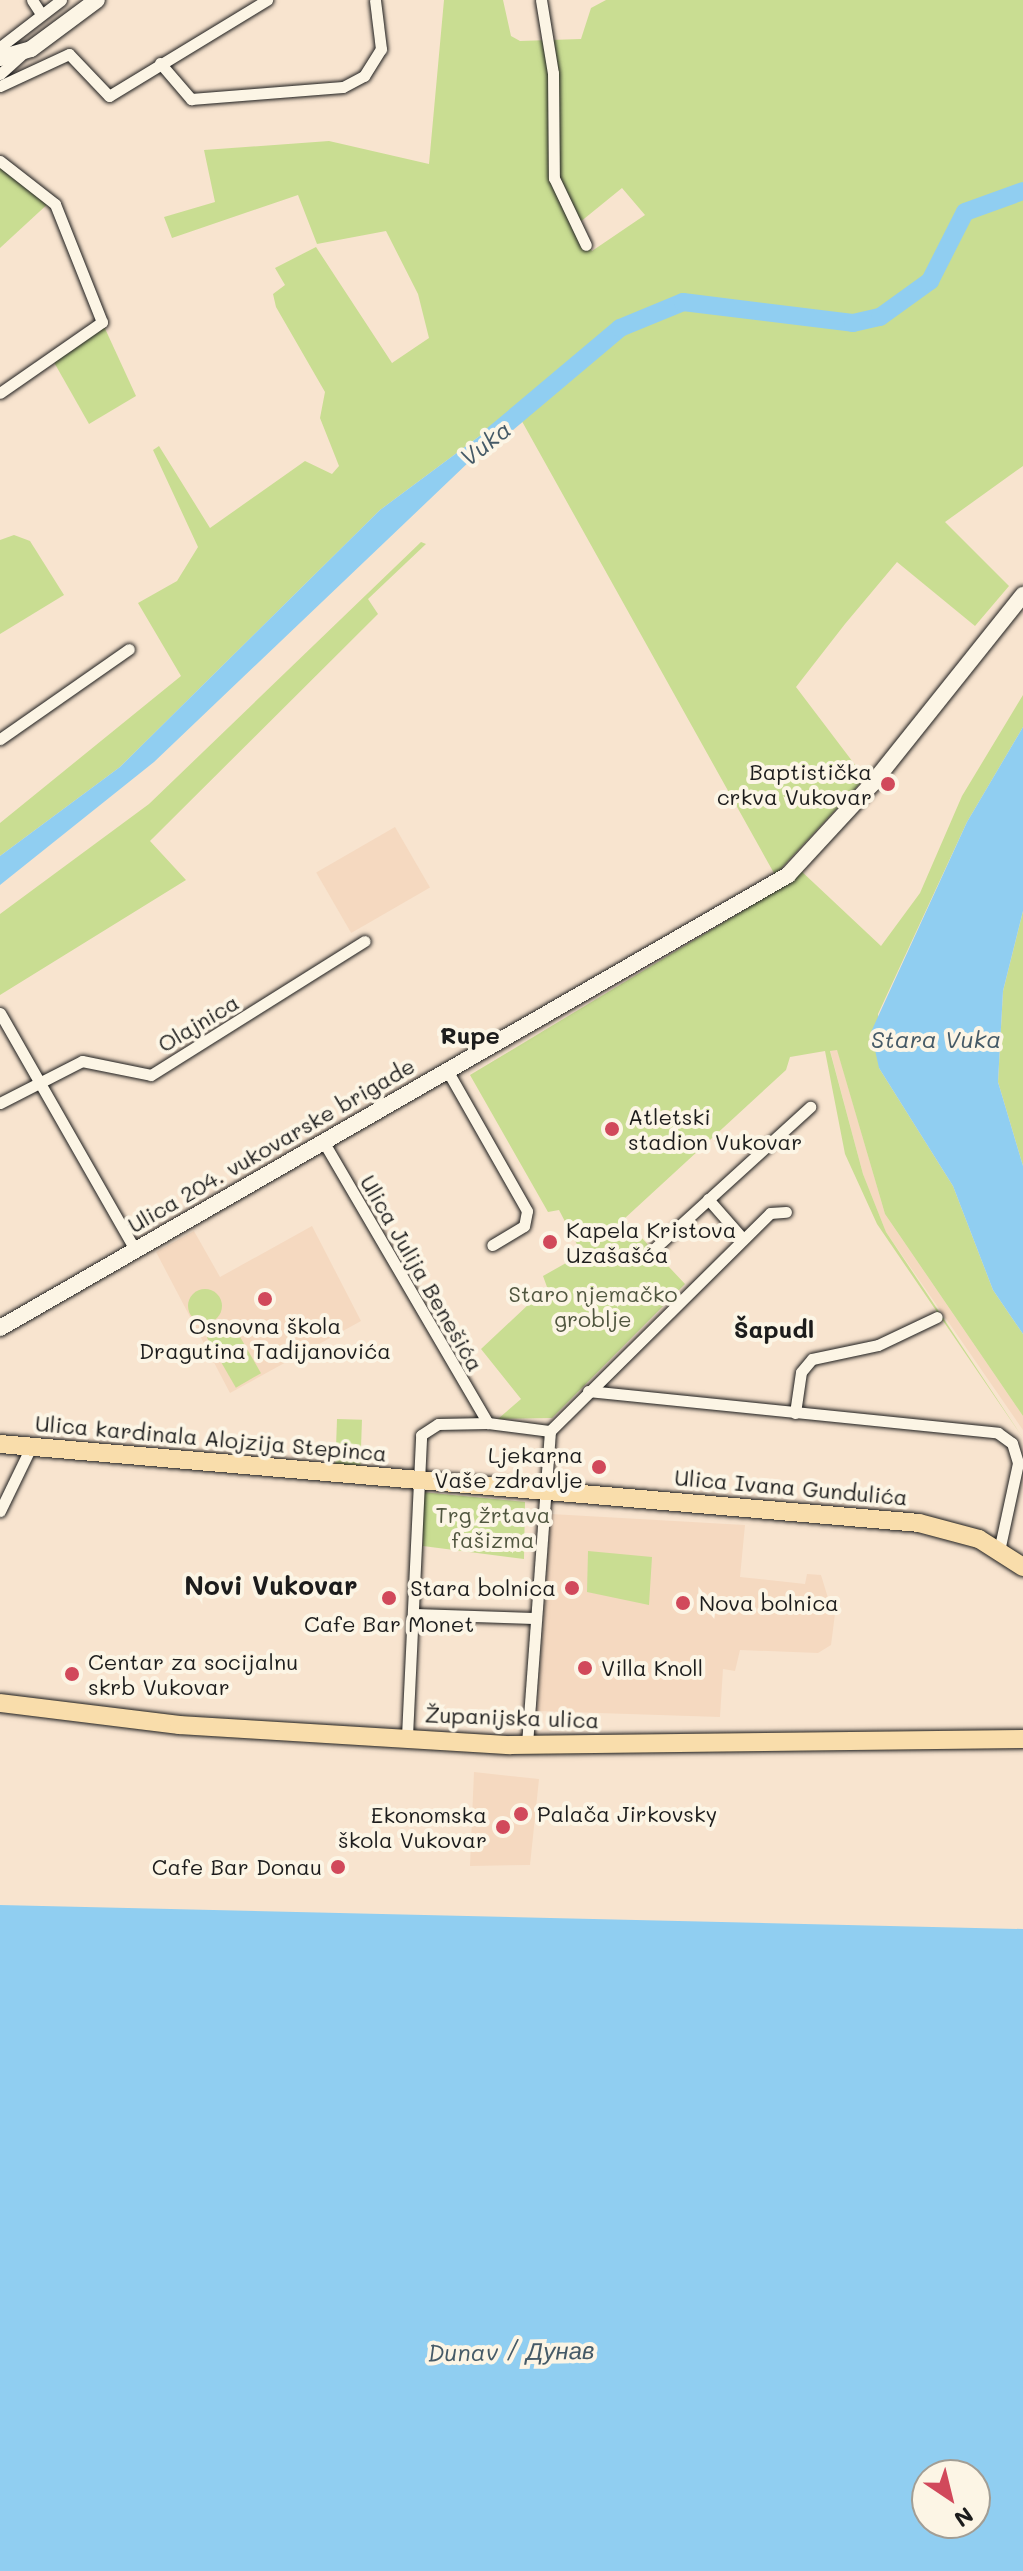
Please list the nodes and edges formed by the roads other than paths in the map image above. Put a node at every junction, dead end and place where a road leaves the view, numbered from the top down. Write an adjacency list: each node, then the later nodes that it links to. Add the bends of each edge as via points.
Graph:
1 (32, 0): 7 (street)
2 (61, 0): 7 (street)
3 (97, 0): 9 (street)
4 (267, 0): 11 (street)
5 (375, 0): 11 (street, via 381,49 364,76 343,87 191,99)
6 (541, 0): 15 (street, via 553,73 554,178)
7 (41, 14): 8 (street)
8 (0, 47)
9 (24, 52): 10 (street); 12 (street)
10 (0, 58)
11 (160, 63): 13 (street, via 109,96 69,54)
12 (0, 74)
13 (0, 86)
14 (0, 161): 16 (street, via 55,204 102,322)
15 (586, 245)
16 (0, 393)
17 (1023, 595): 22 (street, Ulica 204. vukovarske brigade, via 865,793 788,875)
18 (129, 649): 19 (street)
19 (0, 739)
20 (365, 941): 23 (street, Olajnica, via 151,1075 82,1061)
21 (0, 1013): 23 (street)
22 (447, 1070): 26 (street, Ulica 204. vukovarske brigade); 30 (street, via 527,1211 524,1226)
23 (38, 1080): 24 (street, Olajnica); 31 (street)
24 (0, 1103)
25 (810, 1107): 27 (street)
26 (323, 1141): 31 (street, Ulica 204. vukovarske brigade); 37 (street, Ulica Julija Benešića)
27 (708, 1199): 29 (street); 32 (street)
28 (786, 1212): 29 (street, via 770,1213)
29 (743, 1239): 35 (street)
30 (492, 1245)
31 (134, 1248): 34 (street, Ulica 204. vukovarske brigade)
32 (655, 1248)
33 (937, 1317): 36 (street, via 878,1345 812,1359 801,1372)
34 (0, 1328)
35 (588, 1391): 36 (street); 38 (street)
36 (795, 1413): 44 (street, via 1007,1437 1018,1463)
37 (488, 1423): 38 (street); 41 (street, via 427,1427)
38 (550, 1431): 42 (street)
39 (0, 1444): 40 (main road, Ulica kardinala Alojzija Stepinca)
40 (31, 1447): 41 (main road, Ulica kardinala Alojzija Stepinca); 43 (street)
41 (418, 1479): 42 (main road); 46 (street)
42 (545, 1490): 44 (main road, Ulica Ivana Gundulića, via 919,1523); 47 (street)
43 (0, 1511)
44 (999, 1551): 45 (main road, Ulica Ivana Gundulića)
45 (1023, 1567)
46 (413, 1614): 47 (street); 49 (street)
47 (535, 1618): 51 (street)
48 (0, 1703): 49 (main road, Županijska ulica, via 179,1725)
49 (407, 1736): 51 (main road, Županijska ulica)
50 (1023, 1739): 51 (main road, Županijska ulica)
51 (527, 1745)

